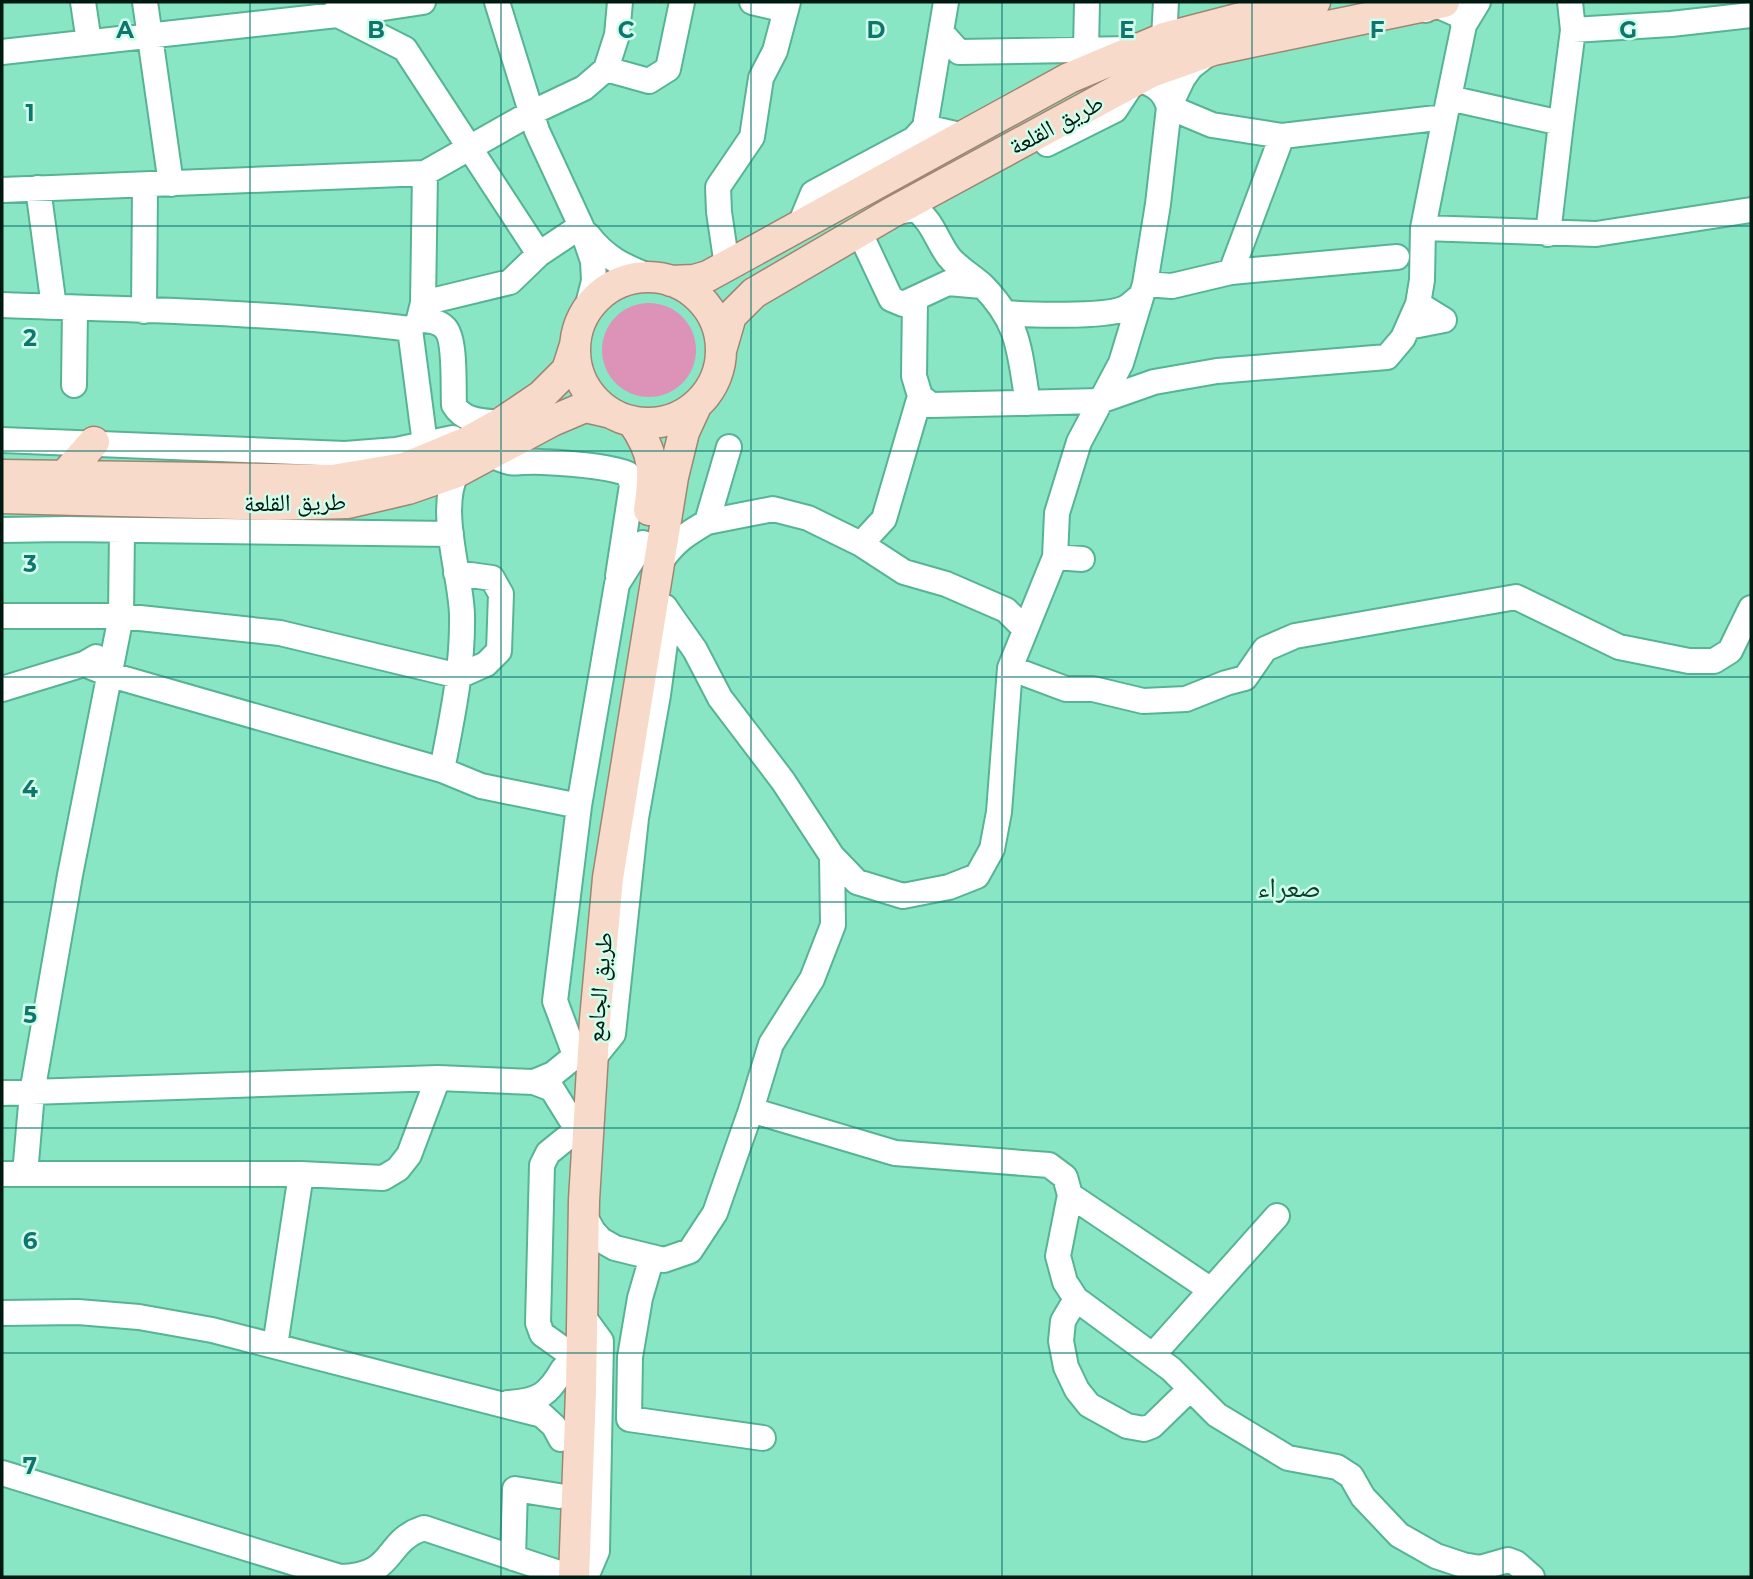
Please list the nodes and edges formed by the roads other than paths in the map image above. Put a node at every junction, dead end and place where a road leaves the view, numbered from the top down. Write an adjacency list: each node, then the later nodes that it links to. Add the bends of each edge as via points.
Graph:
1 (83, 2): 24 (street)
2 (145, 2): 22 (street)
3 (423, 2): 17 (street)
4 (497, 2): 34 (street)
5 (620, 2): 30 (street, via 618,35)
6 (682, 2): 30 (street, via 668,69 649,81)
7 (752, 2): 16 (street)
8 (946, 2): 21 (street)
9 (1087, 2): 26 (street)
10 (1167, 2): 25 (street)
11 (1236, 2): 23 (street)
12 (1315, 2): 23 (main road, طريق القلعة)
13 (1478, 2): 19 (street)
14 (1570, 2): 20 (street)
15 (1439, 3): 19 (street, via 1459,15); 23 (main road, طريق القلعة)
16 (787, 6): 54 (street, via 775,51 761,78 752,137 718,187)
17 (328, 8): 22 (street); 38 (street, via 405,49)
18 (1751, 15): 20 (street)
19 (1464, 25): 33 (street)
20 (1573, 30): 35 (street)
21 (941, 32): 28 (street); 29 (street)
22 (150, 36): 24 (street); 40 (street)
23 (1209, 39): 25 (main road, طريق القلعة); 31 (main road, طريق القلعة); 32 (street)
24 (89, 42): 27 (street)
25 (1152, 43): 26 (street); 36 (main road, طريق القلعة)
26 (1086, 49): 28 (street)
27 (2, 52)
28 (959, 52): 29 (street)
29 (936, 67): 36 (street)
30 (606, 69): 34 (street, via 584,88)
31 (1136, 80): 32 (street, via 1160,89); 45 (main road, طريق القلعة)
32 (1170, 107): 37 (street, via 1212,125); 59 (street)
33 (1447, 108): 35 (street); 37 (street); 48 (street)
34 (531, 113): 38 (street); 46 (street)
35 (1561, 123): 50 (street)
36 (940, 125): 47 (main road, طريق القلعة); 47 (street, via 813,193)
37 (1282, 136): 55 (street)
38 (470, 149): 39 (street); 51 (street)
39 (425, 173): 40 (street); 67 (street)
40 (171, 184): 41 (street)
41 (145, 186): 42 (street); 64 (street)
42 (38, 188): 43 (street); 63 (street)
43 (2, 190)
44 (1751, 210): 50 (street, via 1596,234)
45 (891, 213): 49 (main road, طريق القلعة); 53 (street, via 915,209 924,215)
46 (581, 226): 51 (street); 56 (street, via 598,249 618,264); 65 (street, via 593,261 594,281)
47 (799, 227): 54 (main road, طريق القلعة)
48 (1423, 228): 50 (street); 52 (street); 60 (street)
49 (859, 231): 61 (street, via 891,299 902,304); 70 (main road, طريق القلعة, via 754,293 731,316)
50 (1548, 234)
51 (539, 254): 67 (street, via 510,282)
52 (1397, 257): 55 (street); 60 (street, via 1413,266)
53 (950, 258): 57 (street); 58 (street)
54 (727, 266): 56 (main road, طريق القلعة, via 694,280)
55 (1231, 272): 59 (street)
56 (661, 279): 65 (main road, via 632,279 614,286); 70 (main road, via 691,291 707,306)
57 (948, 283): 58 (street); 61 (street)
58 (982, 286): 68 (street)
59 (1143, 290): 66 (street, via 1123,309); 71 (street)
60 (1420, 292): 72 (street, via 1403,338 1387,357 1217,371)
61 (915, 299): 74 (street, via 914,376)
62 (2, 305): 63 (street)
63 (64, 307): 64 (street); 73 (street)
64 (144, 311): 67 (street, via 359,322)
65 (586, 312): 69 (main road)
66 (1104, 312): 68 (street); 71 (street, via 1118,321)
67 (417, 317): 79 (street, via 444,327 451,338 454,405 459,414); 83 (street)
68 (1016, 321): 76 (street)
69 (575, 345): 78 (main road, via 585,386 598,403); 79 (main road, طريق القلعة, via 567,370 554,384)
70 (722, 347): 77 (main road, via 719,369)
71 (1124, 351): 72 (street, via 1131,376); 75 (street)
72 (1154, 382): 75 (street)
73 (74, 385)
74 (920, 396): 76 (street, via 931,405); 95 (street, via 884,519)
75 (1100, 401): 76 (street); 82 (street)
76 (1039, 402): 82 (street, via 1067,411 1078,421)
77 (696, 405): 78 (main road, via 655,423); 90 (main road, طريق الجامع, via 684,432)
78 (622, 417): 85 (main road, طريق القلعة, via 585,407); 99 (main road, طريق الجامع, via 648,448 654,476)
79 (501, 423): 85 (main road, طريق القلعة)
80 (2, 440): 81 (street)
81 (94, 442): 83 (street, via 345,454); 88 (main road)
82 (1079, 442): 96 (street, via 1057,513)
83 (425, 444): 85 (street, via 446,438)
84 (730, 447): 91 (street)
85 (478, 448): 86 (main road, طريق القلعة); 88 (main road, طريق القلعة, via 404,468 332,480); 100 (street, via 505,463 539,461 628,474 632,485)
86 (457, 472): 89 (main road, طريق القلعة, via 348,503); 94 (street, via 450,485)
87 (2, 475): 88 (main road, طريق القلعة)
88 (64, 477)
89 (2, 498)
90 (670, 498): 91 (street); 99 (main road, طريق الجامع)
91 (707, 522): 95 (street, via 773,509 808,518); 99 (street, via 672,545)
92 (2, 530): 93 (street)
93 (122, 530): 94 (street); 105 (street)
94 (451, 534): 98 (street)
95 (861, 544): 103 (street, via 904,572)
96 (1055, 557): 97 (street); 101 (street)
97 (1082, 559)
98 (456, 573): 111 (street, via 462,613); 111 (street, via 492,578 501,594 499,651 486,664)
99 (656, 578): 100 (street); 115 (street, via 720,698); 116 (main road, طريق الجامع); 116 (main road, طريق الجامع, via 590,876)
100 (617, 584): 114 (street)
101 (1037, 598): 103 (street); 106 (street)
102 (1751, 608): 109 (street, via 1730,650 1714,661 1689,661 1619,647 1516,597 1295,636 1265,649 1245,678 1186,699 1143,701 1093,689 1066,689)
103 (1006, 610): 106 (street)
104 (2, 616): 105 (street)
105 (121, 616): 107 (street); 111 (street, via 280,633)
106 (1026, 629): 109 (street)
107 (115, 645): 108 (street); 110 (street)
108 (84, 664): 110 (street); 112 (street)
109 (1010, 668): 115 (street, via 999,812 992,849 978,876 903,896 857,882)
110 (111, 675): 113 (street); 120 (street)
111 (459, 676): 113 (street)
112 (2, 689)
113 (442, 770): 114 (street, via 481,786)
114 (579, 806): 116 (street, via 555,1001)
115 (832, 856): 121 (street, via 833,925 812,979 771,1044)
116 (580, 1056): 118 (street); 122 (main road, طريق الجامع); 126 (main road, طريق الجامع)
117 (438, 1078): 118 (street); 120 (street); 124 (street, via 409,1155 398,1169 383,1178)
118 (534, 1082): 122 (street, via 552,1089)
119 (2, 1093): 120 (street)
120 (32, 1093): 123 (street)
121 (751, 1110): 125 (street, via 895,1153 1049,1165 1065,1177); 129 (street, via 715,1213 690,1251 664,1260)
122 (570, 1127): 136 (main road, طريق الجامع)
123 (14, 1174): 124 (street)
124 (300, 1174): 134 (street)
125 (1070, 1195): 130 (street); 131 (street, via 1058,1256 1065,1282)
126 (584, 1215): 128 (street, via 601,1240); 132 (main road, طريق الجامع)
127 (1277, 1216): 130 (street)
128 (615, 1248): 129 (street); 132 (street, via 591,1267)
129 (652, 1257): 139 (street, via 630,1357 629,1419)
130 (1211, 1290): 135 (street)
131 (1076, 1299): 135 (street); 137 (street, via 1063,1321 1061,1341 1066,1367 1089,1405 1127,1426 1144,1429)
132 (582, 1302): 145 (main road, طريق الجامع); 147 (street, via 601,1341 597,1551)
133 (2, 1313): 134 (street, via 139,1317)
134 (275, 1346): 138 (street)
135 (1153, 1355): 137 (street)
136 (563, 1359): 138 (street, via 552,1387 542,1396); 140 (main road, طريق الجامع)
137 (1189, 1389): 148 (street, via 1217,1415 1288,1458 1336,1467 1351,1476 1363,1497 1399,1535 1436,1556 1480,1568 1508,1560)
138 (503, 1404): 140 (street, via 542,1415)
139 (763, 1438)
140 (561, 1439): 142 (main road, طريق الجامع)
141 (2, 1473): 143 (street, via 340,1577 356,1577 381,1566)
142 (559, 1496): 144 (street, via 515,1489); 145 (main road, طريق الجامع)
143 (409, 1533): 144 (street, via 424,1528); 146 (street)
144 (513, 1558): 145 (street)
145 (562, 1575)
146 (398, 1577)
147 (586, 1577)
148 (1532, 1577)

